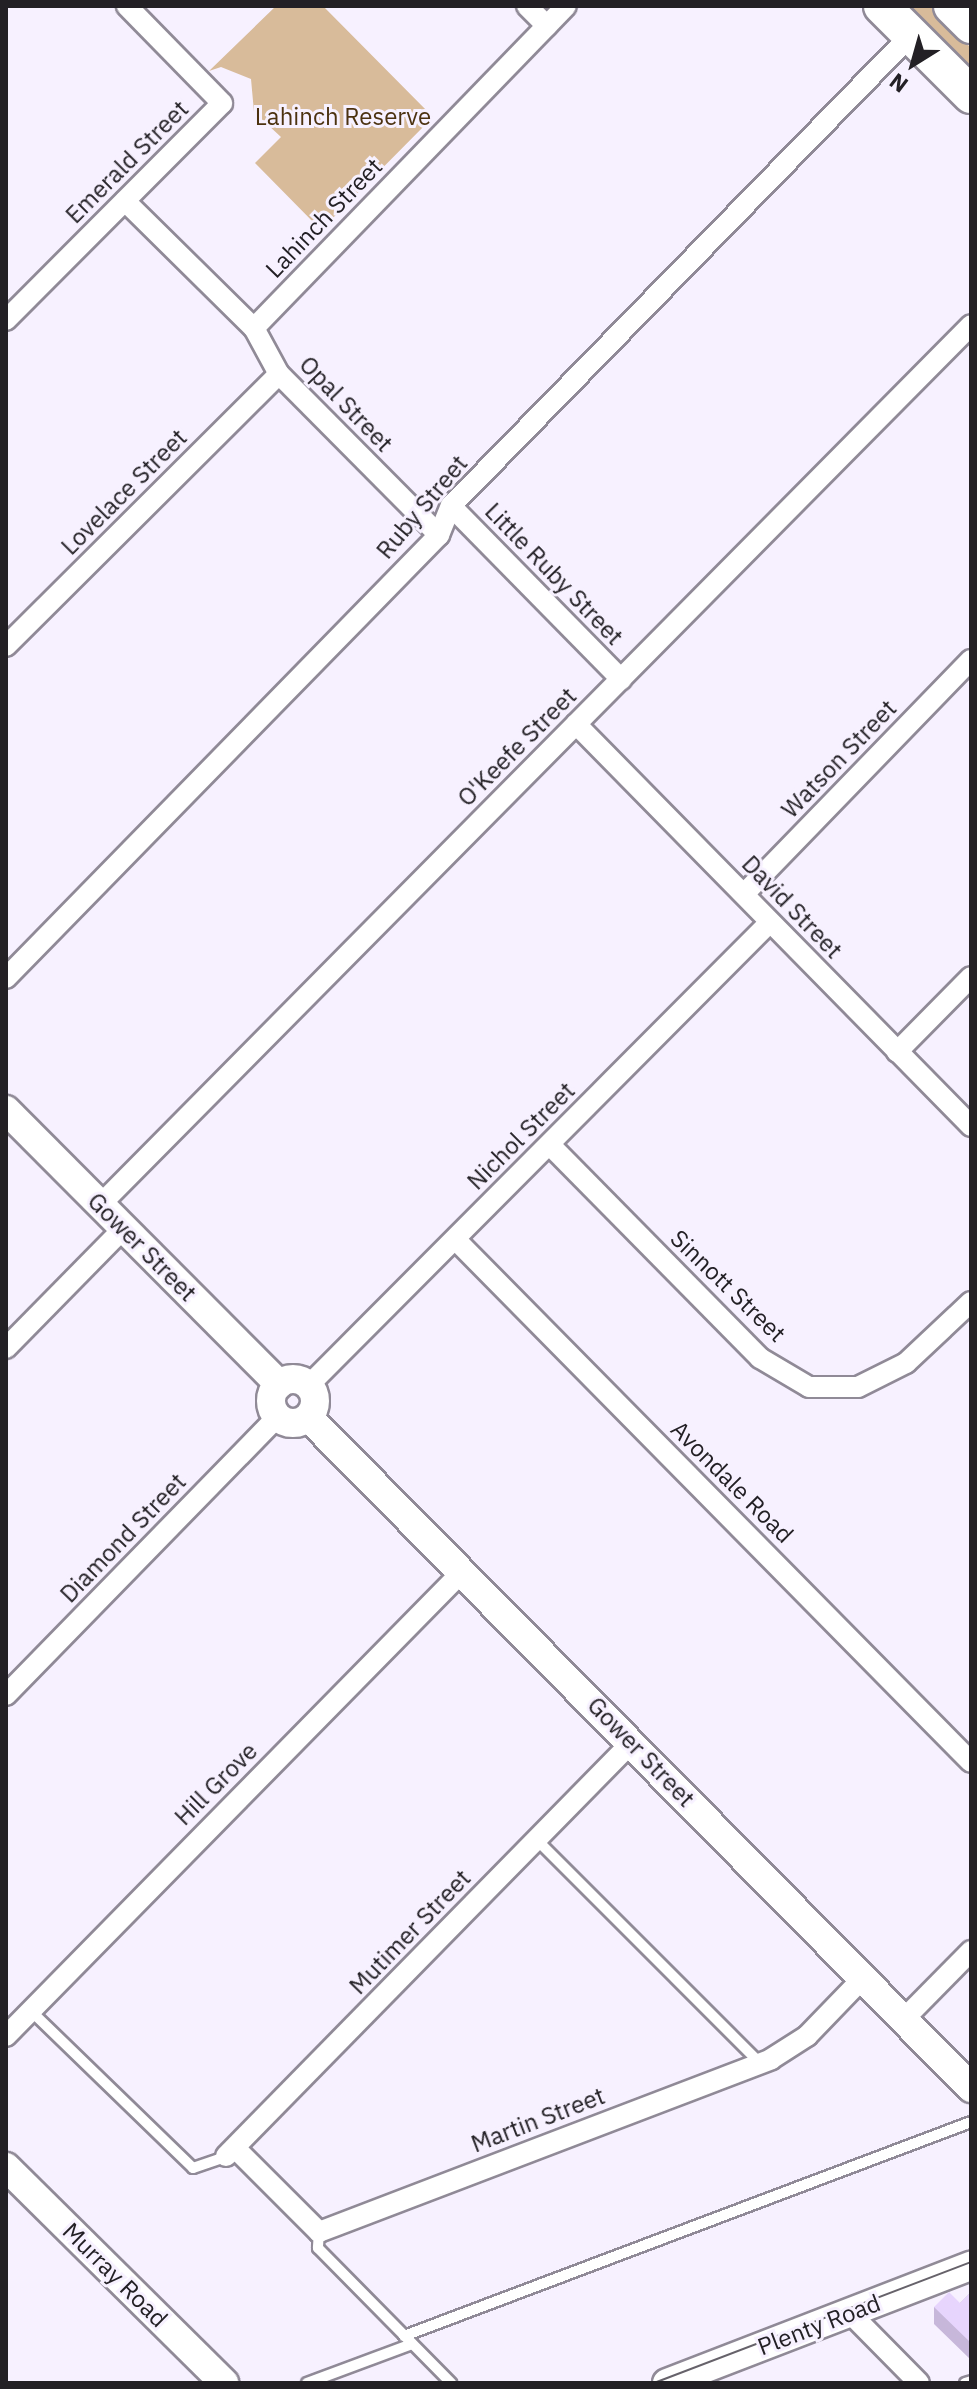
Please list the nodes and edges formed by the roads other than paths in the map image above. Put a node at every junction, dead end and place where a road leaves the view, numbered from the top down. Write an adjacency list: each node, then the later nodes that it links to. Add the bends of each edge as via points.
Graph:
1 (127, 6): 10 (street, Emerald Street, via 222,103)
2 (527, 6): 7 (street)
3 (566, 6): 7 (street, Lahinch Street)
4 (882, 6): 8 (highway)
5 (952, 6): 6 (highway)
6 (971, 25)
7 (547, 26): 13 (street, Lahinch Street)
8 (911, 35): 9 (highway); 15 (street, Ruby Street)
9 (971, 95)
10 (125, 201): 11 (street, Emerald Street); 13 (street, Opal Street)
11 (6, 320)
12 (971, 325): 19 (street, O'Keefe Street)
13 (254, 328): 14 (street, Opal Street)
14 (279, 374): 16 (street, Opal Street); 17 (street, Lovelace Street)
15 (451, 506): 16 (street, Ruby Street); 19 (street, Little Ruby Street)
16 (439, 535): 24 (street, Ruby Street)
17 (6, 646)
18 (971, 660): 21 (street, Watson Street)
19 (621, 679): 20 (street, O'Keefe Street)
20 (576, 724): 21 (street, David Street); 29 (street, O'Keefe Street)
21 (744, 894): 22 (street, David Street)
22 (769, 923): 25 (street, David Street); 28 (street, Nichol Street)
23 (971, 977): 25 (street)
24 (6, 978)
25 (897, 1052): 27 (street, David Street)
26 (6, 1110): 29 (street, Gower Street)
27 (971, 1126)
28 (550, 1145): 31 (street, Nichol Street); 32 (street, Sinnott Street, via 760,1358 809,1387 858,1387 906,1363)
29 (100, 1205): 30 (street, Gower Street)
30 (124, 1228): 33 (street); 34 (street, Gower Street)
31 (456, 1240): 35 (street, Nichol Street); 41 (street, Avondale Road)
32 (971, 1302)
33 (6, 1348)
34 (279, 1384): 35 (street); 36 (street, via 271,1399)
35 (309, 1385): 37 (street, via 316,1402)
36 (277, 1417): 37 (street, via 294,1424); 39 (street, Diamond Street)
37 (309, 1418): 38 (street, Gower Street)
38 (464, 1570): 40 (street, Gower Street); 45 (street, Hill Grove)
39 (6, 1695)
40 (632, 1742): 42 (street, Mutimer Street); 44 (street, Gower Street)
41 (971, 1762)
42 (536, 1839): 48 (lane); 51 (street, Mutimer Street)
43 (971, 1951): 46 (street)
44 (862, 1979): 46 (street, Gower Street); 48 (street, Martin Street, via 807,2036)
45 (30, 2010): 47 (street, Hill Grove); 51 (lane, via 193,2168)
46 (903, 2020): 49 (street, Gower Street)
47 (6, 2036)
48 (760, 2063): 53 (street, Martin Street)
49 (971, 2088)
50 (971, 2122): 56 (lane)
51 (230, 2153): 53 (street)
52 (6, 2167): 58 (street, Murray Road)
53 (319, 2232): 56 (lane, via 318,2248)
54 (971, 2266): 55 (street, Plenty Road)
55 (850, 2313): 61 (street, Plenty Road); 62 (street)
56 (408, 2340): 59 (lane); 60 (lane)
57 (971, 2381): 63 (lane)
58 (224, 2383)
59 (307, 2383)
60 (451, 2383)
61 (667, 2383)
62 (919, 2383)
63 (965, 2383)

